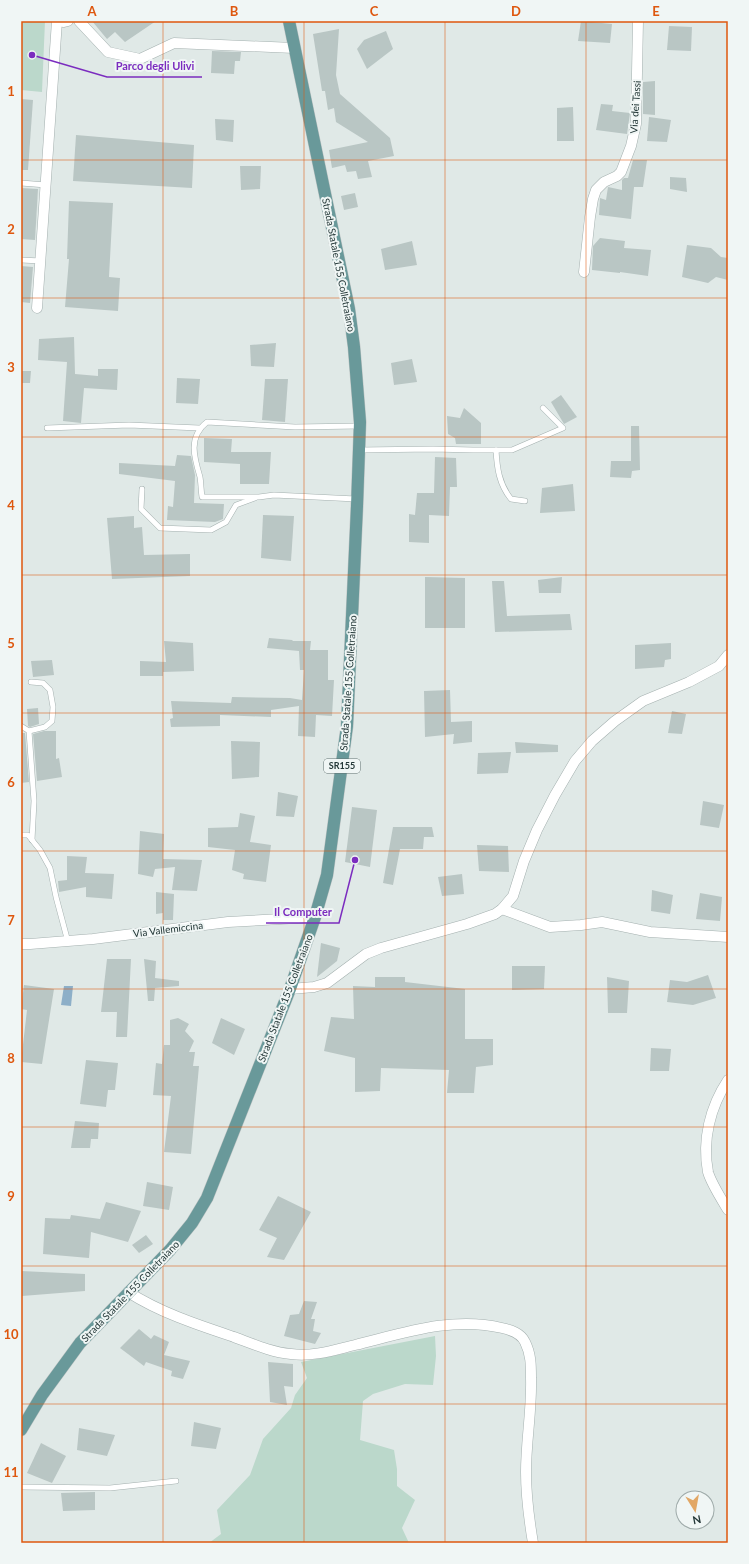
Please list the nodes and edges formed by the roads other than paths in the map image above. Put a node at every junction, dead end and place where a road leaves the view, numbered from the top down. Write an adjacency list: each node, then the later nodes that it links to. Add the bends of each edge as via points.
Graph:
1 (58, 21): 2 (street); 8 (street)
2 (68, 21)
3 (79, 21): 6 (street, via 108,52 140,59 174,43)
4 (289, 21): 6 (main road, Strada Statale 155 Colletraiano / SR155)
5 (638, 21): 11 (street, Via dei Tassi, via 636,124 621,172 596,190 590,217)
6 (294, 48): 14 (main road, Strada Statale 155 Colletraiano / SR155, via 349,309)
7 (21, 183): 8 (lane)
8 (46, 185): 10 (street)
9 (21, 260): 10 (lane)
10 (41, 261): 12 (street)
11 (584, 272)
12 (37, 308)
13 (543, 408): 18 (lane, via 563,428 512,450)
14 (360, 426): 16 (lane, via 295,427 207,422); 17 (main road, Strada Statale 155 Colletraiano / SR155)
15 (47, 428): 16 (lane)
16 (199, 428): 20 (lane, via 194,440 195,467 200,478 202,497)
17 (359, 450): 18 (lane); 21 (main road, Strada Statale 155 Colletraiano / SR155)
18 (496, 450): 22 (lane, via 497,470 502,486 511,499)
19 (142, 489): 20 (lane, via 141,509 160,528 211,530 226,522 236,505)
20 (259, 497): 21 (lane, via 274,495)
21 (357, 499): 30 (main road, Strada Statale 155 Colletraiano / SR155, via 347,726 327,875)
22 (525, 501)
23 (728, 655): 29 (street, via 719,666 643,701 592,741 565,777 537,830 513,896)
24 (31, 682): 26 (lane, via 43,683 50,690 52,721 45,727)
25 (21, 726): 26 (lane)
26 (29, 732): 28 (lane, via 34,801)
27 (21, 835): 28 (lane, via 28,835)
28 (32, 840): 32 (lane, via 50,868)
29 (502, 910): 31 (street, via 550,927 602,922 650,932); 34 (street, via 467,924 366,954 327,983)
30 (315, 917): 32 (street, Via Vallemiccina, via 228,922); 34 (main road, Strada Statale 155 Colletraiano / SR155)
31 (728, 937)
32 (68, 942): 33 (street, Via Vallemiccina)
33 (21, 944)
34 (290, 989): 37 (main road, Strada Statale 155 Colletraiano / SR155, via 206,1198 192,1224)
35 (728, 1080): 36 (street, via 710,1116 706,1147 708,1173)
36 (728, 1210)
37 (128, 1292): 38 (main road, Strada Statale 155 Colletraiano / SR155, via 71,1354); 41 (street, via 189,1322 291,1354 310,1355 433,1326 469,1324 514,1331 524,1339 531,1355 532,1398 526,1471)
38 (21, 1430)
39 (176, 1481): 40 (lane, via 110,1488)
40 (21, 1487)
41 (533, 1543)

